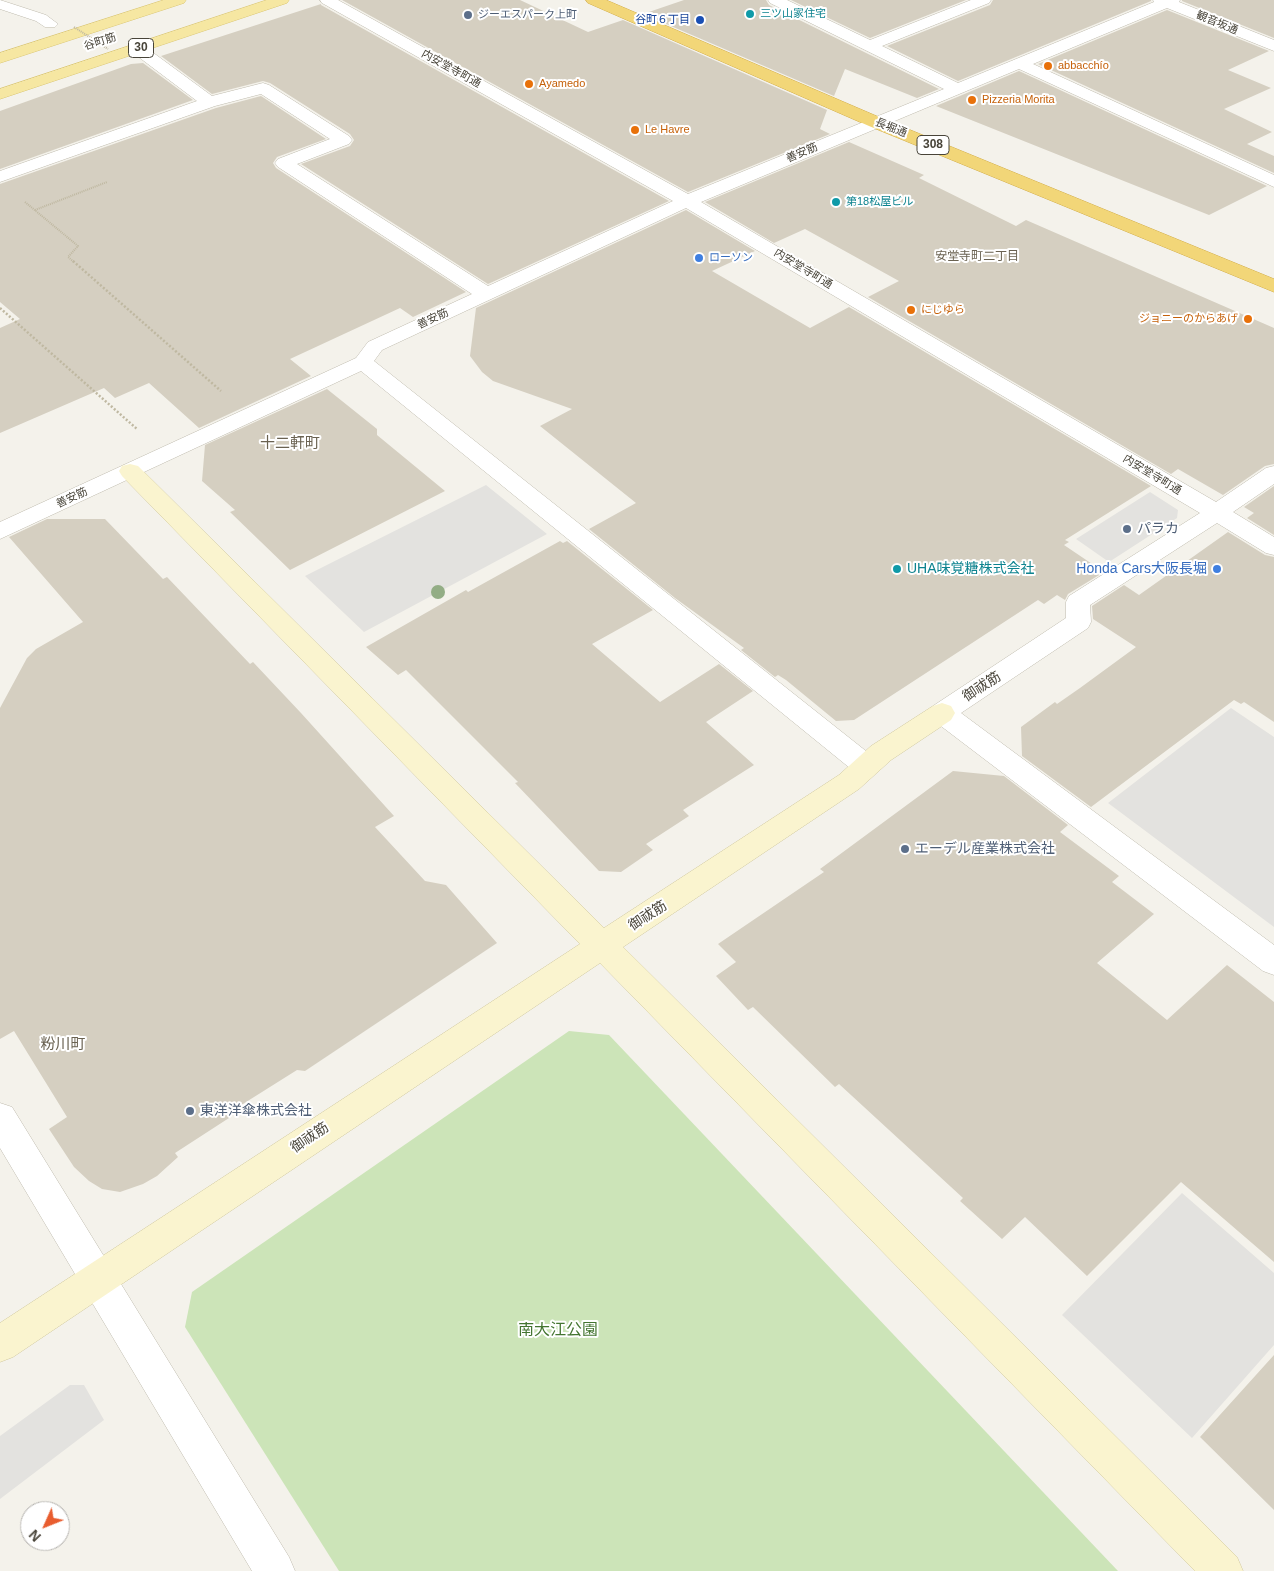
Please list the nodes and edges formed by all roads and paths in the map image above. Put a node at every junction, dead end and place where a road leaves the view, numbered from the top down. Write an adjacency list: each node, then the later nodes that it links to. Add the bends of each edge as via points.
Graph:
1 (180, 0): 16 (main road, 谷町筋)
2 (282, 0): 15 (main road, 30)
3 (327, 0): 26 (street, 内安堂寺町通)
4 (593, 0): 21 (highway, 長堀通 / 308)
5 (775, 0): 12 (street)
6 (984, 0): 12 (street)
7 (1166, 1): 13 (street, 観音坂通); 17 (street, 善安筋)
8 (0, 4): 9 (street)
9 (55, 22): 11 (main road)
10 (74, 27): 14 (path, bridge)
11 (34, 29)
12 (869, 46): 18 (street)
13 (1274, 46)
14 (108, 49)
15 (138, 49): 19 (main road, 30); 20 (street)
16 (0, 58)
17 (1019, 62): 18 (street, 善安筋); 24 (street)
18 (956, 88): 21 (street, 善安筋)
19 (0, 94)
20 (210, 102): 22 (street); 29 (street, via 263,88 343,140 284,163)
21 (875, 122): 26 (street, 善安筋); 28 (highway, 長堀通 / 308)
22 (0, 177)
23 (107, 182): 27 (path)
24 (1274, 182)
25 (21, 199): 27 (path)
26 (687, 201): 29 (street, 善安筋); 36 (street, 内安堂寺町通)
27 (35, 210): 32 (path, via 78,246 68,257)
28 (1274, 286)
29 (486, 294): 31 (street, 善安筋, via 375,346)
30 (0, 308): 33 (path)
31 (363, 362): 34 (street, 善安筋); 40 (street)
32 (221, 392)
33 (138, 430)
34 (130, 471): 37 (street, 善安筋); 41 (street)
35 (1274, 473): 36 (street, 御祓筋)
36 (1216, 512): 38 (street, 内安堂寺町通); 39 (street, 御祓筋, via 1078,602 1079,622)
37 (0, 531)
38 (1274, 547)
39 (942, 713): 40 (street, 御祓筋); 42 (street)
40 (866, 766): 41 (street, 御祓筋, via 849,782)
41 (601, 946): 44 (street, 御祓筋); 47 (street)
42 (1274, 962)
43 (0, 1118): 44 (street)
44 (98, 1279): 45 (street, 御祓筋); 46 (street)
45 (0, 1344)
46 (275, 1571)
47 (1223, 1571)

